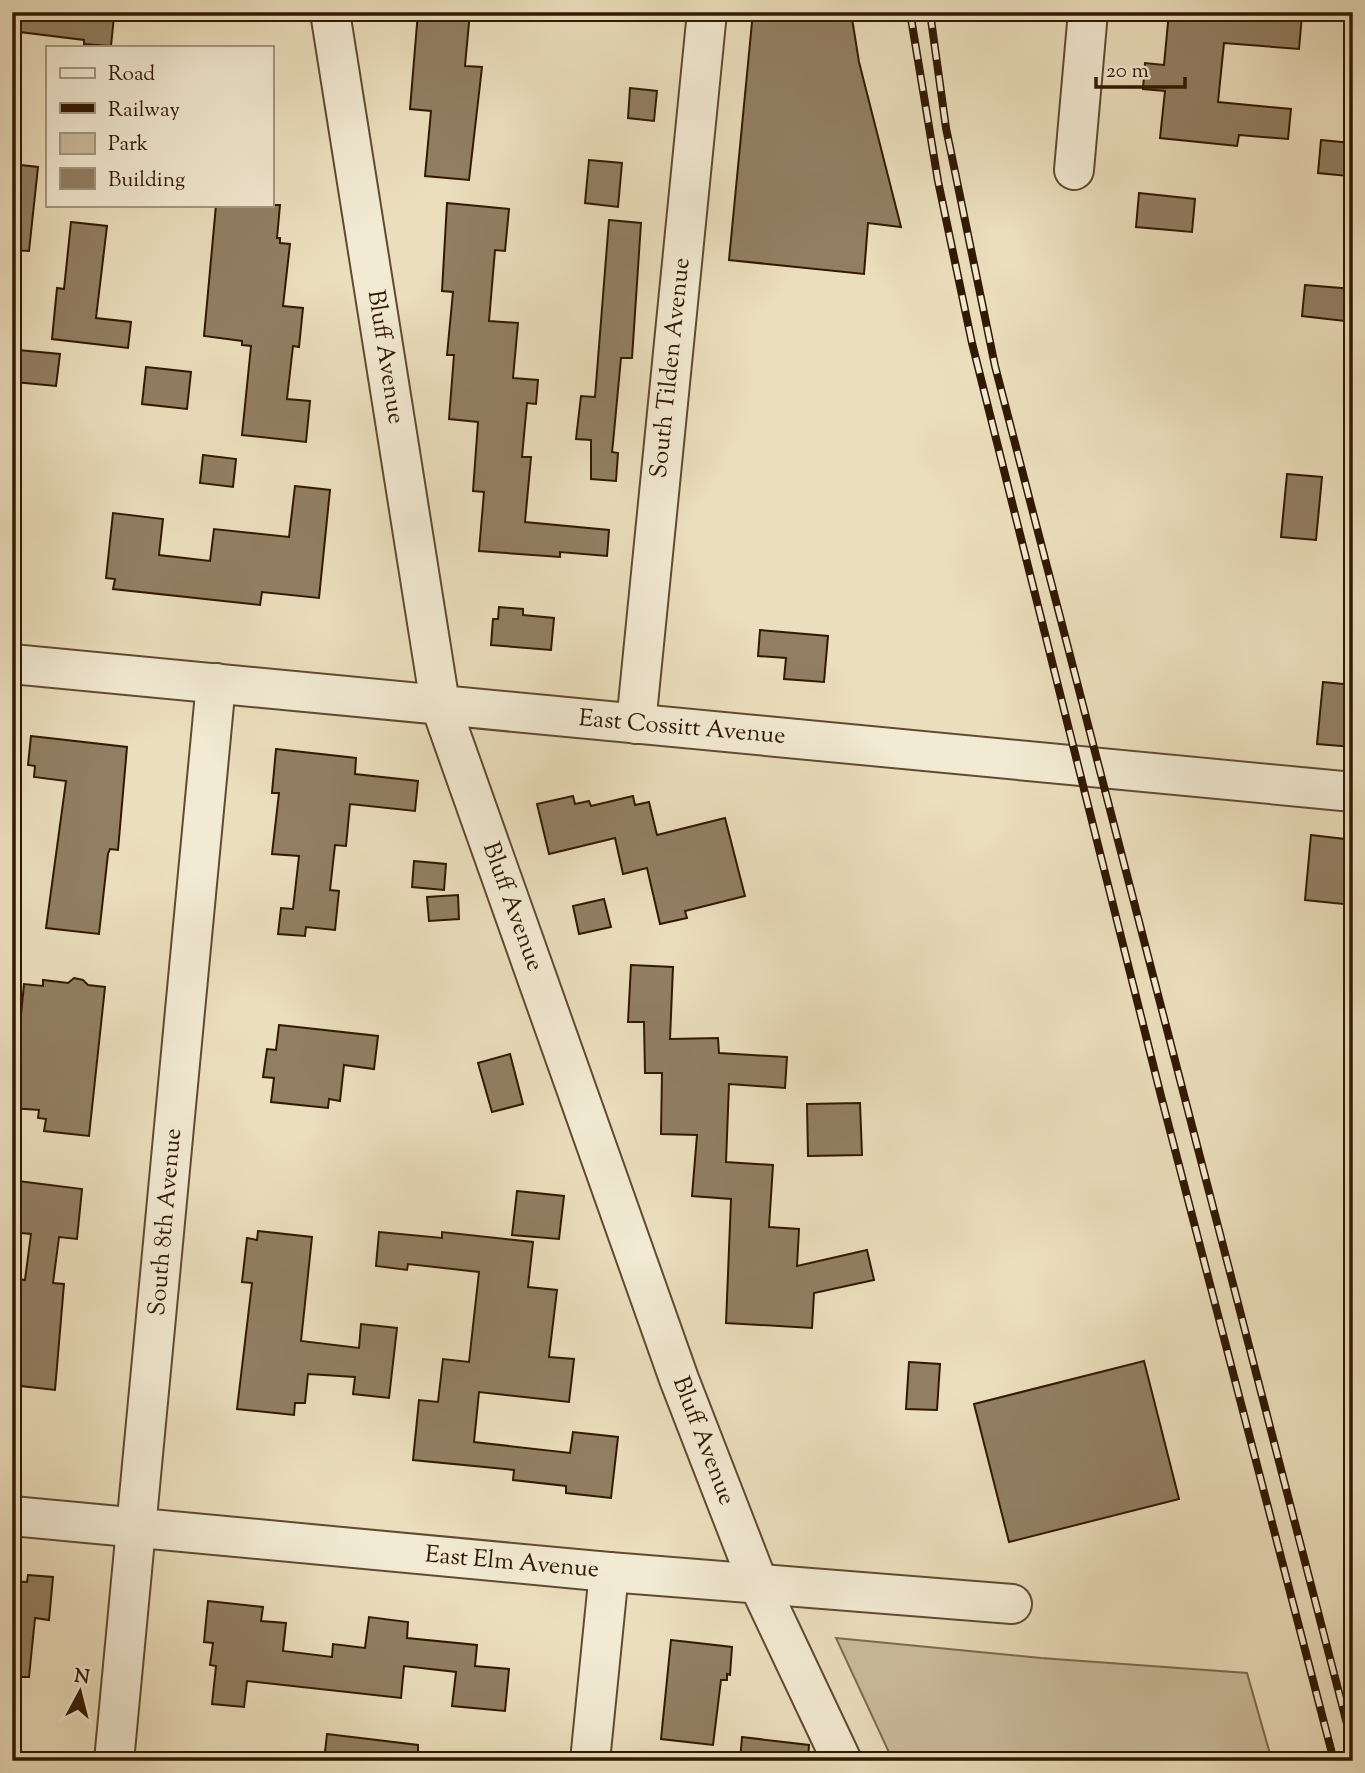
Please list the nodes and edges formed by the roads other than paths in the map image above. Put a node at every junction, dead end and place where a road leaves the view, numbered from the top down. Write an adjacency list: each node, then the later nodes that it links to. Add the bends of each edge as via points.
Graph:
1 (330, 12): 7 (street, Bluff Avenue)
2 (707, 12): 8 (street, South Tilden Avenue)
3 (1088, 12): 4 (street)
4 (1074, 170)
5 (12, 664): 6 (street, East Cossitt Avenue)
6 (216, 683): 7 (street, East Cossitt Avenue); 11 (street, South 8th Avenue)
7 (440, 704): 8 (street, East Cossitt Avenue); 13 (street, Bluff Avenue, via 675,1366)
8 (636, 723): 9 (street, East Cossitt Avenue)
9 (1353, 792)
10 (12, 1516): 11 (street, East Elm Avenue)
11 (137, 1528): 12 (street, East Elm Avenue); 15 (street, South 8th Avenue)
12 (609, 1572): 13 (street, East Elm Avenue); 16 (street)
13 (758, 1583): 14 (street, East Elm Avenue); 17 (street, Bluff Avenue)
14 (1012, 1604)
15 (114, 1761)
16 (590, 1761)
17 (842, 1761)

